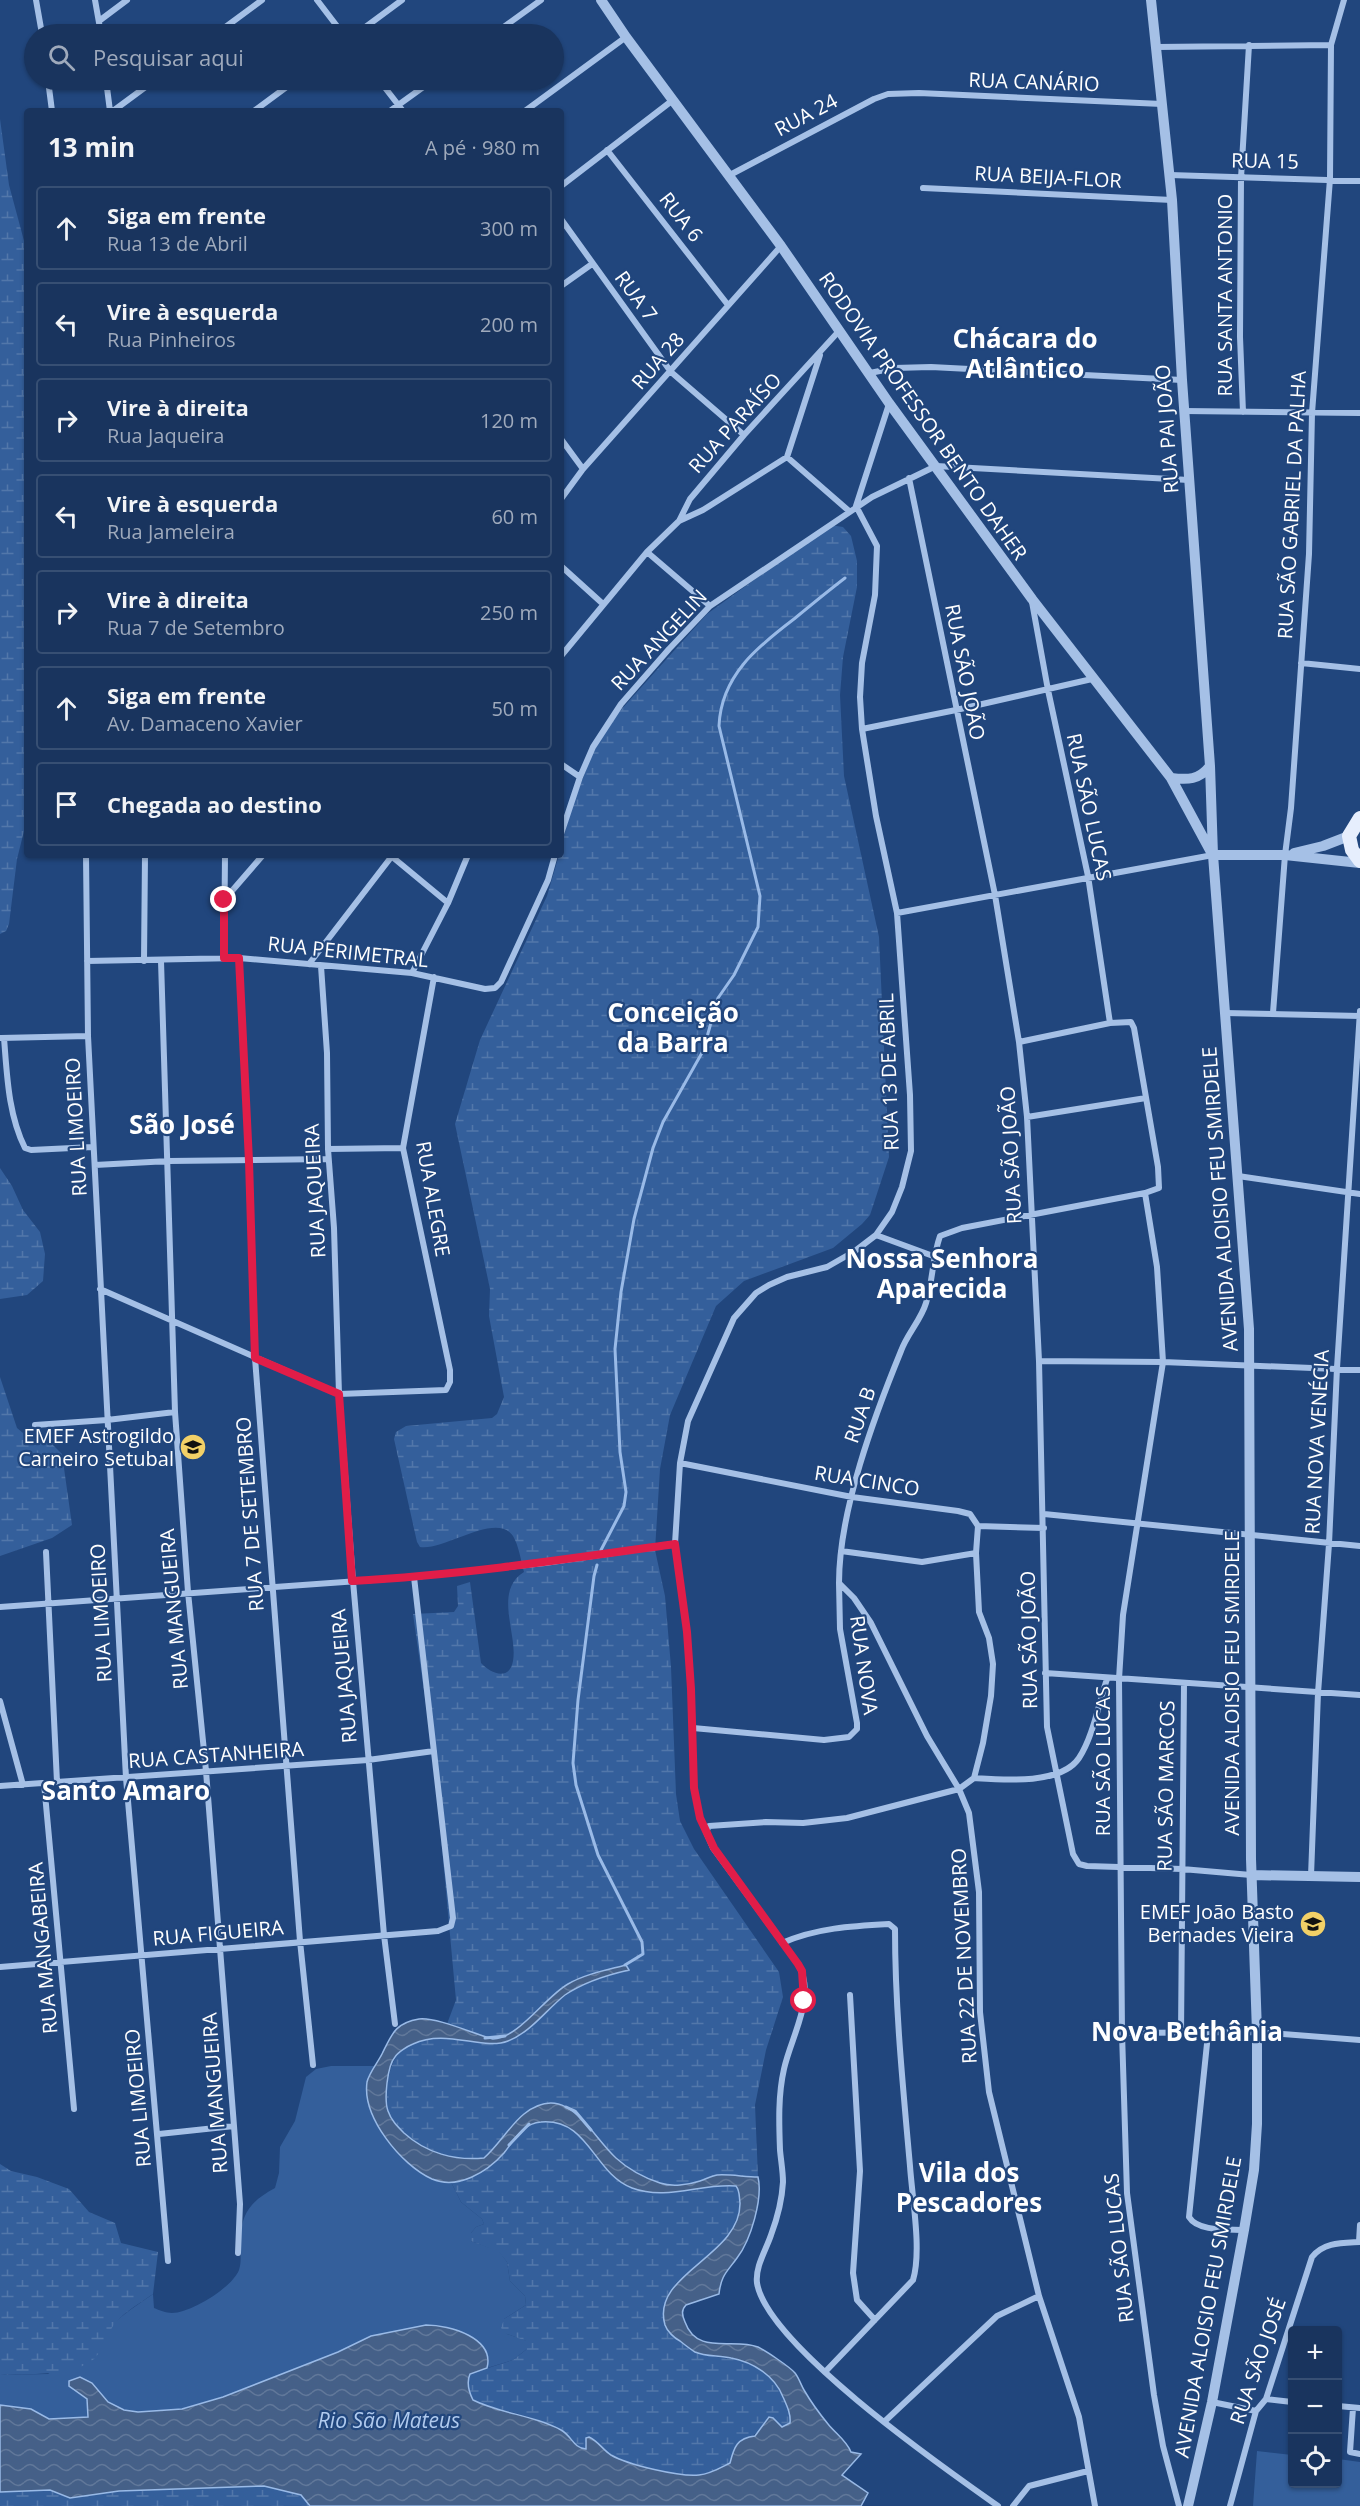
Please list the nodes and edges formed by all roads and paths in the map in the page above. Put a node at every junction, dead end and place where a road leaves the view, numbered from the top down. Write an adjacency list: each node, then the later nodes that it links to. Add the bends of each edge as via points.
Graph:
1 (36, 0): 11 (street)
2 (95, 0): 12 (street)
3 (127, 0): 13 (street)
4 (262, 0): 14 (street)
5 (317, 0): 15 (street)
6 (402, 0): 16 (street)
7 (541, 0): 17 (street)
8 (600, 0): 18 (street, RODOVIA PROFESSOR BENTO DAHER)
9 (1152, 0): 21 (street, RUA PAI JOÃO)
10 (1344, 0): 20 (street, RUA SÃO GABRIEL DA PALHA)
11 (40, 24)
12 (99, 24)
13 (104, 24)
14 (230, 24)
15 (335, 24)
16 (370, 24)
17 (508, 24)
18 (626, 37): 22 (street); 31 (street, RODOVIA PROFESSOR BENTO DAHER)
19 (1249, 45): 20 (street); 21 (street); 44 (street, RUA SANTA ANTONIO)
20 (1331, 45): 45 (street, RUA SÃO GABRIEL DA PALHA)
21 (1157, 47): 32 (street, RUA PAI JOÃO)
22 (564, 82)
23 (49, 90): 34 (street)
24 (108, 90): 35 (street)
25 (141, 90): 36 (street)
26 (282, 90): 37 (street)
27 (387, 90): 33 (street)
28 (419, 90): 33 (street)
29 (554, 90): 40 (street)
30 (904, 93): 32 (street, RUA CANÁRIO); 43 (street, RUA 24, via 874,99)
31 (673, 100): 41 (street); 43 (street, RODOVIA PROFESSOR BENTO DAHER)
32 (1162, 104): 42 (street, RUA PAI JOÃO)
33 (399, 105): 38 (street); 39 (street)
34 (52, 108)
35 (111, 108)
36 (115, 108)
37 (258, 108)
38 (394, 108)
39 (401, 108)
40 (529, 108)
41 (607, 150): 47 (street); 54 (street, RUA 6)
42 (1170, 175): 44 (street, RUA 15); 49 (street, RUA PAI JOÃO)
43 (728, 176): 51 (street, RODOVIA PROFESSOR BENTO DAHER)
44 (1241, 178): 45 (street, RUA 15); 62 (street, RUA SANTA ANTONIO)
45 (1330, 179): 46 (street, RUA 15); 63 (street, RUA SÃO GABRIEL DA PALHA)
46 (1360, 181)
47 (564, 184)
48 (922, 188): 49 (street, RUA BEIJA-FLOR)
49 (1172, 200): 59 (street, RUA PAI JOÃO)
50 (564, 223): 52 (street, RUA 7)
51 (781, 246): 54 (street, RUA 28); 55 (street, RODOVIA PROFESSOR BENTO DAHER)
52 (592, 264): 53 (street); 57 (street, RUA 7)
53 (564, 284)
54 (728, 305): 57 (street, RUA 28)
55 (840, 330): 56 (street, RUA PARAÍSO); 58 (street, RODOVIA PROFESSOR BENTO DAHER)
56 (822, 352): 65 (street, RUA PARAÍSO); 67 (street, RUA PARAÍSO)
57 (671, 372): 65 (street, RUA 7); 69 (street, RUA 28)
58 (870, 373): 59 (street, via 931,367); 60 (street, RODOVIA PROFESSOR BENTO DAHER)
59 (1182, 380): 61 (street, RUA PAI JOÃO)
60 (889, 403): 68 (street, RODOVIA PROFESSOR BENTO DAHER); 73 (street)
61 (1184, 411): 62 (street); 71 (street, RUA PAI JOÃO)
62 (1243, 412): 63 (street)
63 (1312, 413): 64 (street); 82 (street, RUA SÃO GABRIEL DA PALHA, via 1309,554)
64 (1360, 414)
65 (744, 435): 75 (street, RUA PARAÍSO, via 690,499)
66 (564, 444): 69 (street)
67 (787, 457): 74 (street); 75 (street, RUA PARAÍSO)
68 (936, 466): 70 (street, RUA ANGELIN); 71 (street); 78 (street, RODOVIA PROFESSOR BENTO DAHER)
69 (583, 469): 72 (street, RUA 28)
70 (909, 478): 73 (street, RUA ANGELIN); 86 (street, RUA SÃO JOÃO)
71 (1189, 480): 89 (street, RUA PAI JOÃO)
72 (564, 495)
73 (856, 506): 74 (street, RUA ANGELIN); 87 (street, RUA 13 DE ABRIL, via 876,542 878,557 862,663)
74 (849, 510): 80 (street, RUA ANGELIN)
75 (679, 521): 76 (street, RUA PARAÍSO)
76 (647, 552): 79 (street, RUA PARAÍSO); 80 (street)
77 (564, 569): 79 (street)
78 (1032, 599): 84 (street, RODOVIA PROFESSOR BENTO DAHER); 85 (street, RUA SÃO LUCAS)
79 (603, 604): 81 (street, RUA PARAÍSO)
80 (710, 606): 90 (street, RUA ANGELIN, via 621,704 593,747)
81 (564, 652)
82 (1301, 663): 83 (street); 96 (street, RUA SÃO GABRIEL DA PALHA)
83 (1360, 669)
84 (1092, 679): 85 (street); 91 (street, RODOVIA PROFESSOR BENTO DAHER)
85 (1048, 690): 86 (street); 106 (street, RUA SÃO LUCAS)
86 (956, 711): 87 (street); 107 (street, RUA SÃO JOÃO)
87 (862, 729): 110 (street, RUA 13 DE ABRIL)
88 (564, 766): 90 (street)
89 (1210, 766): 91 (street, via 1204,775 1195,778); 95 (street, RUA PAI JOÃO)
90 (580, 777): 93 (street, RUA ANGELIN)
91 (1171, 778): 95 (street, RODOVIA PROFESSOR BENTO DAHER)
92 (1359, 817): 94 (main road)
93 (564, 825)
94 (1348, 836): 96 (street); 105 (main road)
95 (1213, 855): 96 (street); 106 (street); 121 (street, AVENIDA ALOISIO FEU SMIRDELE)
96 (1285, 855): 105 (street); 122 (street, RUA SÃO GABRIEL DA PALHA)
97 (86, 858): 115 (street, RUA LIMOEIRO)
98 (145, 858): 113 (street)
99 (225, 858): 108 (street)
100 (260, 858): 108 (street)
101 (389, 858): 116 (street)
102 (393, 858): 109 (street)
103 (467, 858): 109 (street)
104 (554, 858): 119 (street, RUA PERIMETRAL, via 548,880 497,987 485,989)
105 (1360, 862)
106 (1088, 876): 107 (street); 124 (street, RUA SÃO LUCAS)
107 (995, 895): 110 (street); 127 (street, RUA SÃO JOÃO)
108 (224, 900): 111 (street)
109 (448, 903): 118 (street)
110 (897, 913): 142 (street, RUA 13 DE ABRIL, via 911,1152 892,1212)
111 (224, 958): 112 (street, RUA PERIMETRAL); 114 (street, RUA PERIMETRAL)
112 (239, 958): 116 (street, RUA PERIMETRAL); 135 (street, RUA 7 DE SETEMBRO)
113 (144, 960): 114 (street, RUA PERIMETRAL); 115 (street, RUA PERIMETRAL)
114 (162, 960): 134 (street, RUA MANGUEIRA)
115 (87, 961): 125 (street, RUA LIMOEIRO)
116 (309, 964): 117 (street, RUA PERIMETRAL)
117 (321, 966): 118 (street, RUA PERIMETRAL); 132 (street, RUA JAQUEIRA)
118 (412, 973): 119 (street, RUA PERIMETRAL)
119 (434, 977): 131 (street, RUA ALEGRE)
120 (1360, 1011): 123 (street, RUA NOVA VENÉCIA)
121 (1225, 1013): 122 (street); 137 (street, AVENIDA ALOISIO FEU SMIRDELE)
122 (1273, 1013): 123 (street)
123 (1360, 1016): 139 (street, RUA NOVA VENÉCIA)
124 (1110, 1023): 127 (street); 128 (street, via 1131,1022 1134,1028)
125 (88, 1036): 126 (street); 130 (street, RUA LIMOEIRO)
126 (2, 1038): 130 (street, via 16,1129 25,1148)
127 (1019, 1041): 129 (street, RUA SÃO JOÃO)
128 (1146, 1098): 129 (street); 138 (street, via 1160,1183 1157,1190)
129 (1028, 1117): 141 (street, RUA SÃO JOÃO)
130 (93, 1147): 136 (street, RUA LIMOEIRO)
131 (403, 1148): 132 (street); 152 (street, RUA ALEGRE, via 450,1382 446,1390)
132 (328, 1149): 133 (street, RUA JAQUEIRA)
133 (328, 1159): 135 (street); 152 (street, RUA JAQUEIRA)
134 (169, 1161): 135 (street); 136 (street); 145 (street, RUA MANGUEIRA)
135 (249, 1161): 146 (street, RUA 7 DE SETEMBRO)
136 (95, 1165): 144 (street, RUA LIMOEIRO)
137 (1238, 1176): 139 (street); 149 (street, AVENIDA ALOISIO FEU SMIRDELE)
138 (1145, 1193): 141 (street, RUA B); 148 (street, RUA SÃO LUCAS, via 1157,1267)
139 (1348, 1193): 140 (street); 150 (street, RUA NOVA VENÉCIA)
140 (1360, 1194)
141 (1031, 1215): 143 (street, RUA B, via 944,1233); 147 (street, RUA SÃO JOÃO)
142 (876, 1235): 143 (street); 156 (street, RUA 13 DE ABRIL, via 827,1266 769,1285 744,1305 725,1335 692,1411)
143 (933, 1256): 157 (street, RUA B, via 927,1301 900,1351)
144 (100, 1289): 145 (street); 154 (street, RUA LIMOEIRO)
145 (173, 1319): 146 (street); 153 (street, RUA MANGUEIRA)
146 (255, 1358): 152 (street); 172 (street, RUA 7 DE SETEMBRO)
147 (1039, 1361): 148 (street); 158 (street, RUA SÃO JOÃO)
148 (1162, 1362): 149 (street); 159 (street, RUA SÃO LUCAS)
149 (1249, 1365): 150 (street); 162 (street, AVENIDA ALOISIO FEU SMIRDELE)
150 (1336, 1368): 151 (street); 164 (street, RUA NOVA VENÉCIA)
151 (1360, 1370)
152 (339, 1394): 170 (street, RUA JAQUEIRA)
153 (175, 1412): 154 (street); 173 (street, RUA MANGUEIRA)
154 (107, 1420): 155 (street); 174 (street, RUA LIMOEIRO)
155 (35, 1425)
156 (680, 1463): 157 (street, RUA CINCO); 163 (street, RUA 13 DE ABRIL)
157 (852, 1497): 160 (street, RUA CINCO, via 958,1511 970,1514); 166 (street, RUA B)
158 (1044, 1514): 159 (street); 161 (street, RUA SÃO JOÃO)
159 (1136, 1524): 162 (street); 179 (street, RUA SÃO LUCAS, via 1123,1615)
160 (978, 1526): 161 (street); 168 (street)
161 (1044, 1528): 177 (street, RUA SÃO JOÃO)
162 (1250, 1534): 164 (street); 181 (street, AVENIDA ALOISIO FEU SMIRDELE)
163 (675, 1544): 169 (street); 185 (street, RUA 13 DE ABRIL, via 687,1632)
164 (1329, 1544): 165 (street); 182 (street, RUA NOVA VENÉCIA)
165 (1360, 1546)
166 (840, 1551): 168 (street, via 922,1562); 171 (street, RUA B)
167 (46, 1552): 175 (street)
168 (976, 1553): 192 (street, via 978,1612 989,1638 993,1664 984,1743)
169 (414, 1577): 170 (street); 186 (street)
170 (352, 1581): 172 (street); 187 (street, RUA JAQUEIRA)
171 (839, 1583): 185 (street, RUA NOVA, via 840,1629 857,1723 854,1733 824,1740); 197 (street, via 871,1623 927,1737)
172 (272, 1588): 173 (street); 188 (street, RUA 7 DE SETEMBRO)
173 (188, 1592): 174 (street); 189 (street, RUA MANGUEIRA)
174 (118, 1597): 175 (street); 191 (street, RUA LIMOEIRO)
175 (50, 1602): 176 (street); 193 (street)
176 (0, 1607)
177 (1045, 1673): 178 (street); 190 (street, RUA SÃO JOÃO, via 1047,1727)
178 (1107, 1678): 179 (street); 190 (street, via 1079,1759)
179 (1119, 1679): 180 (street); 199 (street, RUA SÃO LUCAS)
180 (1184, 1683): 181 (street); 200 (street, RUA SÃO MARCOS)
181 (1252, 1686): 182 (street); 201 (street, AVENIDA ALOISIO FEU SMIRDELE)
182 (1318, 1693): 183 (street); 202 (street, RUA NOVA VENÉCIA)
183 (1360, 1695)
184 (0, 1703): 195 (street)
185 (693, 1728): 198 (street, RUA 13 DE ABRIL, via 694,1788)
186 (434, 1751): 187 (street, RUA CASTANHEIRA); 204 (street, RUA FIGUEIRA, via 451,1926)
187 (369, 1760): 188 (street, RUA CASTANHEIRA); 204 (street, RUA JAQUEIRA)
188 (286, 1766): 189 (street, RUA CASTANHEIRA); 205 (street, RUA 7 DE SETEMBRO)
189 (206, 1771): 191 (street, RUA CASTANHEIRA); 207 (street, RUA MANGUEIRA)
190 (1058, 1773): 192 (street, via 1021,1780); 199 (street, RUA SÃO JOÃO, via 1075,1861 1087,1866)
191 (126, 1778): 193 (street, RUA CASTANHEIRA); 208 (street, RUA LIMOEIRO)
192 (974, 1778): 197 (street)
193 (57, 1782): 194 (street, RUA CASTANHEIRA)
194 (44, 1784): 195 (street, RUA CASTANHEIRA); 209 (street, RUA MANGABEIRA)
195 (23, 1785): 196 (street, RUA CASTANHEIRA)
196 (0, 1786)
197 (959, 1789): 198 (street, via 847,1818 708,1826); 227 (street, RUA 22 DE NOVEMBRO, via 972,1826 979,1892 980,2012 989,2092)
198 (706, 1832): 206 (street, RUA 13 DE ABRIL, via 723,1862)
199 (1120, 1867): 200 (street); 214 (street, RUA SÃO LUCAS)
200 (1182, 1869): 201 (street); 215 (street, RUA SÃO MARCOS)
201 (1251, 1875): 202 (street); 213 (street, AVENIDA ALOISIO FEU SMIRDELE)
202 (1311, 1876): 203 (street)
203 (1360, 1877)
204 (384, 1935): 205 (street, RUA FIGUEIRA); 212 (street, RUA JAQUEIRA)
205 (300, 1941): 207 (street, RUA FIGUEIRA); 218 (street, RUA 7 DE SETEMBRO)
206 (782, 1942): 228 (street, via 828,1929 893,1925 916,2264 914,2280); 229 (street, RUA 13 DE ABRIL, via 802,1971 804,2001 783,2074 779,2109 783,2181 772,2233 757,2273 758,2284 765,2306)
207 (220, 1948): 208 (street, RUA FIGUEIRA); 220 (street, RUA MANGUEIRA)
208 (141, 1956): 209 (street, RUA FIGUEIRA); 221 (street, RUA LIMOEIRO)
209 (61, 1963): 210 (street, RUA FIGUEIRA); 219 (street, RUA MANGABEIRA)
210 (0, 1967)
211 (850, 1995): 228 (street, via 860,2171 853,2272 857,2300)
212 (395, 2024)
213 (1257, 2032): 216 (street); 217 (street); 223 (street, AVENIDA ALOISIO FEU SMIRDELE, via 1255,2158)
214 (1122, 2033): 215 (street); 241 (street, RUA SÃO LUCAS, via 1127,2193 1154,2395)
215 (1181, 2034): 216 (street)
216 (1208, 2034): 223 (street, via 1189,2217 1199,2225)
217 (1360, 2040)
218 (313, 2065)
219 (74, 2109)
220 (234, 2126): 221 (street); 225 (street, RUA MANGUEIRA, via 240,2204)
221 (159, 2134): 226 (street, RUA LIMOEIRO)
222 (1360, 2225): 224 (street)
223 (1244, 2230): 232 (street, AVENIDA ALOISIO FEU SMIRDELE)
224 (1359, 2242): 230 (street, RUA SÃO JOSÉ, via 1337,2243 1317,2250 1312,2257)
225 (238, 2253)
226 (168, 2261)
227 (1039, 2296): 235 (street, via 997,2316); 237 (street, RUA 22 DE NOVEMBRO, via 1079,2417)
228 (875, 2320): 229 (street)
229 (825, 2372): 235 (street, RUA 13 DE ABRIL)
230 (1266, 2399): 231 (street); 234 (street, RUA SÃO JOSÉ)
231 (1288, 2401)
232 (1212, 2402): 234 (street); 242 (street, AVENIDA ALOISIO FEU SMIRDELE)
233 (1356, 2408): 236 (street, via 1350,2452)
234 (1256, 2411): 243 (street, RUA SÃO JOSÉ)
235 (884, 2422): 238 (street, RUA 13 DE ABRIL)
236 (1360, 2454)
237 (1088, 2471): 239 (street, via 1029,2486); 240 (street, RUA 22 DE NOVEMBRO)
238 (998, 2506)
239 (1013, 2506)
240 (1095, 2506)
241 (1179, 2506)
242 (1188, 2506)
243 (1230, 2506)

